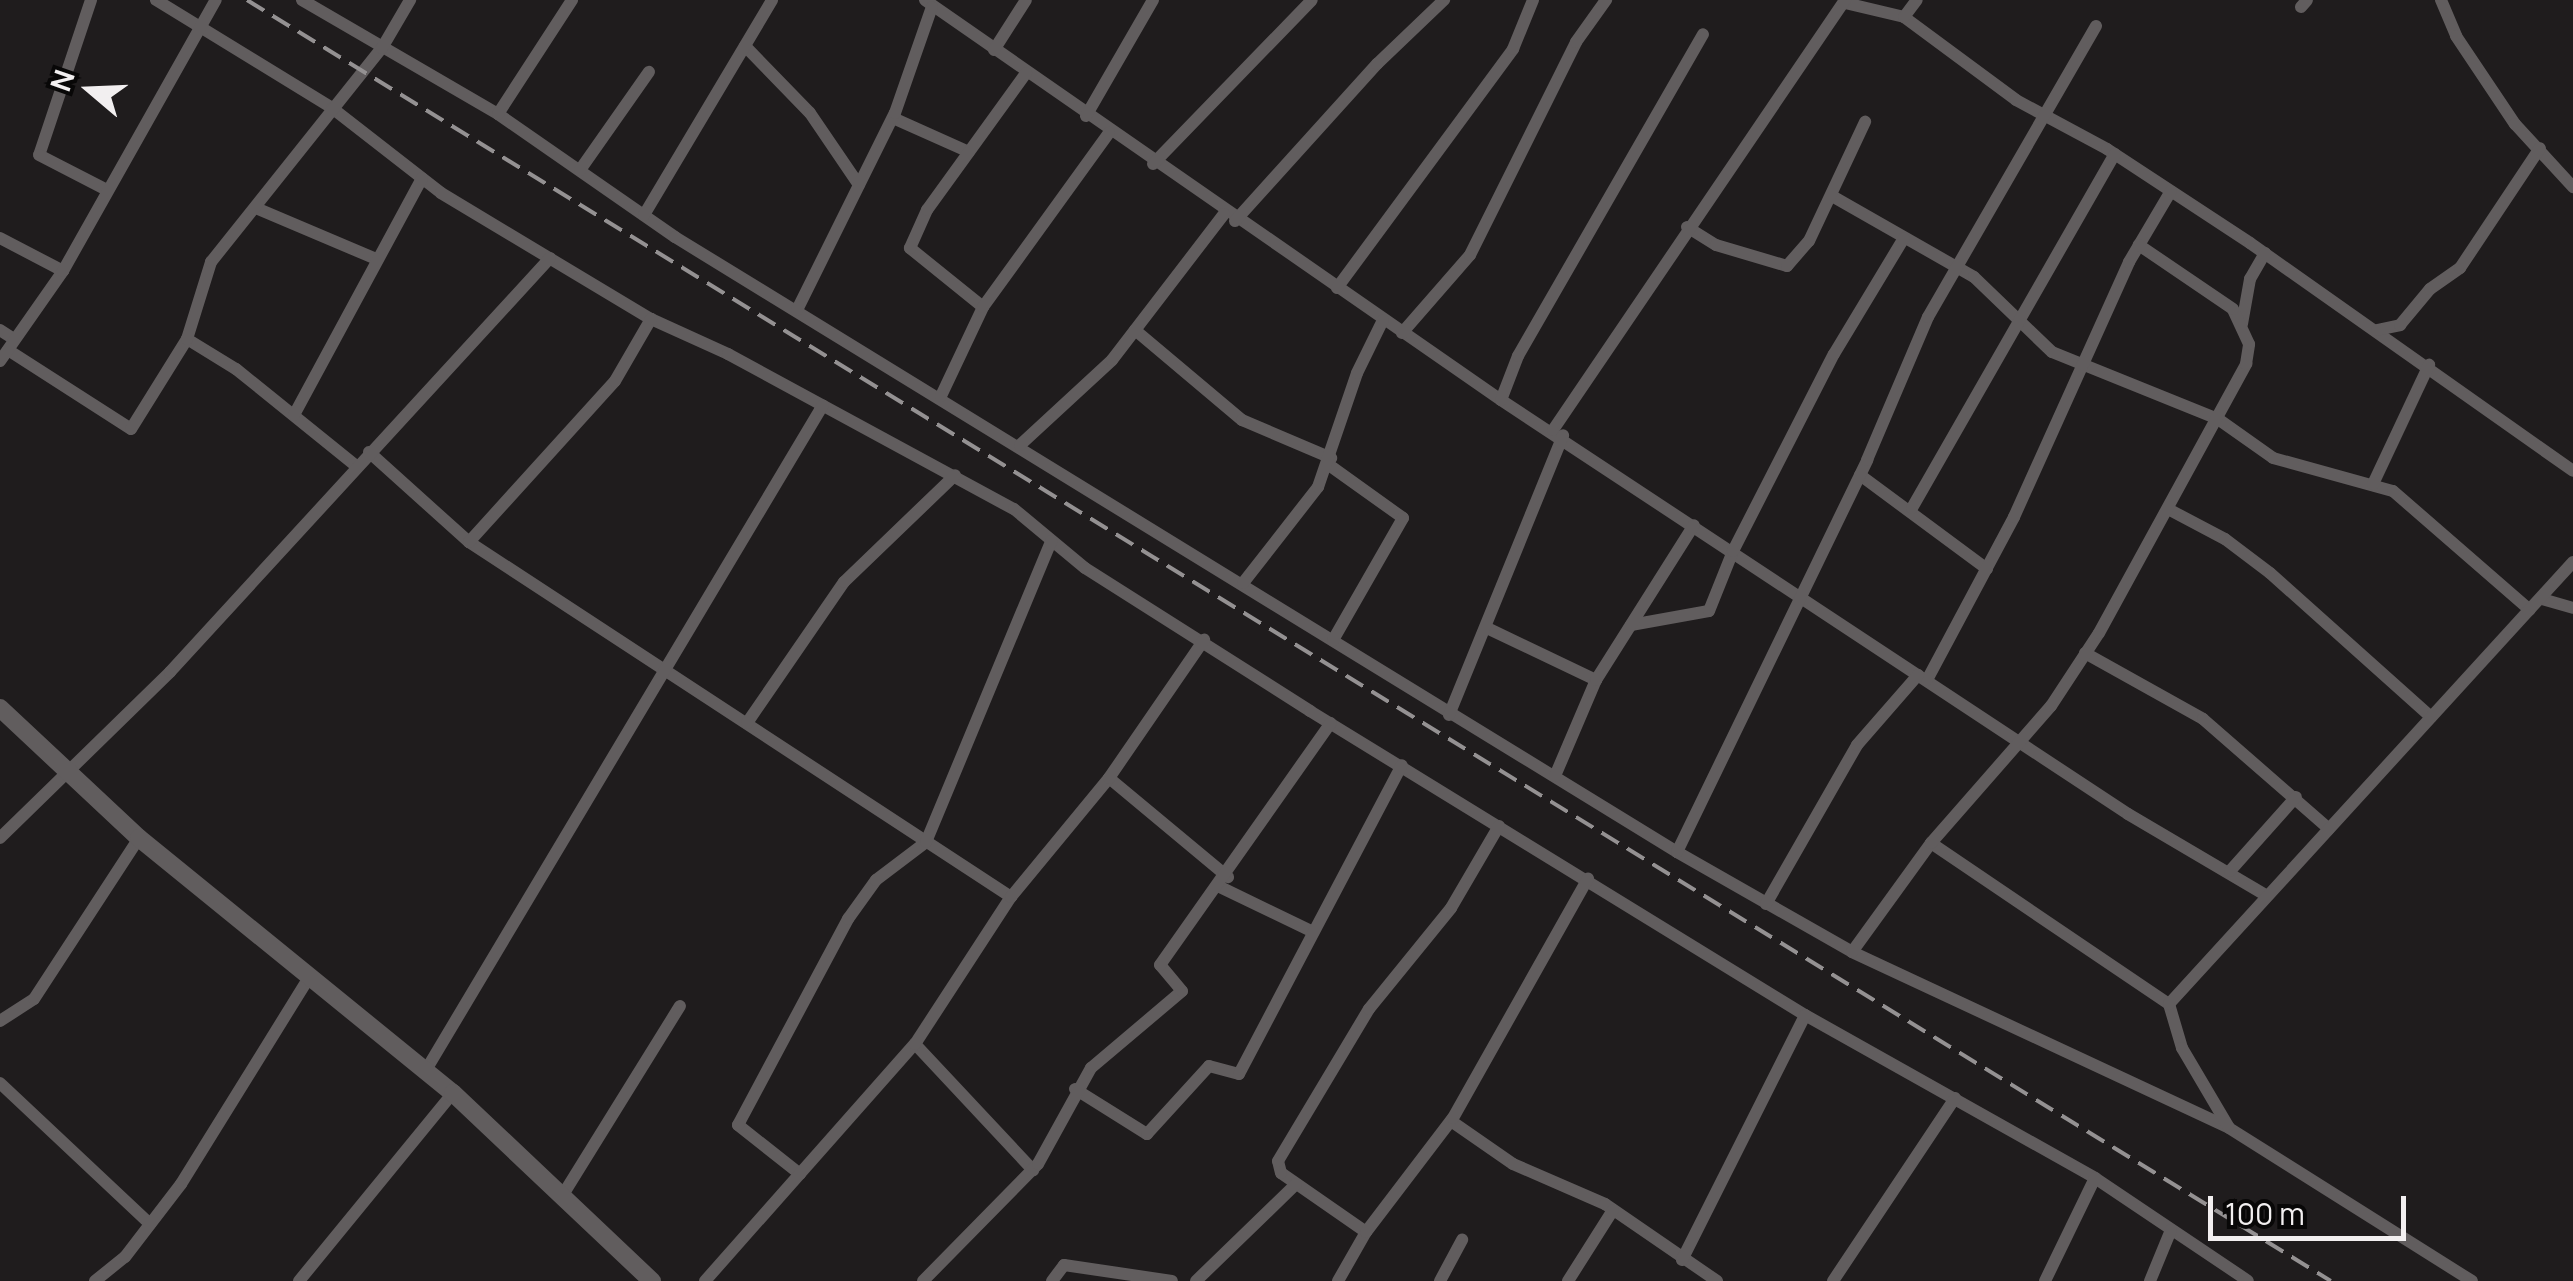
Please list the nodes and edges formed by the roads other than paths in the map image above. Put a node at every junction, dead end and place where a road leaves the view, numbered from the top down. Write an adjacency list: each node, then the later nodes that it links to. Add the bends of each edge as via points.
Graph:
1 (91, 0): 42 (street, via 39,155)
2 (156, 0): 20 (street)
3 (216, 0): 20 (street)
4 (302, 0): 23 (street)
5 (410, 0): 23 (street)
6 (572, 0): 28 (street)
7 (772, 0): 22 (street)
8 (1026, 0): 24 (street)
9 (1153, 0): 30 (street)
10 (1312, 0): 37 (street)
11 (1444, 0): 47 (street)
12 (1533, 0): 57 (street, via 1512,49)
13 (1606, 0): 68 (street, via 1576,42 1476,245)
14 (1917, 0): 18 (street)
15 (2441, 0): 34 (street, via 2456,36)
16 (1845, 2): 18 (street); 48 (street)
17 (928, 3): 24 (street); 31 (street)
18 (1904, 17): 29 (street)
19 (2096, 26): 29 (street)
20 (200, 27): 27 (street); 42 (street)
21 (1703, 34): 75 (street, via 1518,356)
22 (745, 46): 40 (street, via 810,113); 46 (street)
23 (382, 48): 27 (street); 28 (street)
24 (994, 50): 26 (street)
25 (649, 72): 38 (street)
26 (1026, 73): 30 (street); 35 (street)
27 (332, 108): 39 (street); 45 (street)
28 (498, 114): 38 (street)
29 (2042, 114): 36 (street); 55 (street)
30 (1086, 116): 33 (street)
31 (893, 118): 35 (street); 40 (street)
32 (1865, 122): 44 (street)
33 (1109, 133): 37 (street); 58 (street)
34 (2540, 148): 41 (street); 64 (street, via 2460,268 2430,289)
35 (969, 152): 58 (street, via 927,210 910,248)
36 (2115, 154): 43 (street); 60 (street)
37 (1153, 164): 47 (street)
38 (580, 170): 46 (street)
39 (422, 178): 53 (street); 54 (street)
40 (859, 185): 59 (street)
41 (2573, 187)
42 (106, 189): 56 (street)
43 (2171, 192): 51 (street); 52 (street)
44 (1832, 196): 48 (street, via 1787,266 1716,245); 50 (street)
45 (256, 208): 54 (street); 69 (street, via 204,275)
46 (644, 215): 59 (street)
47 (1230, 217): 57 (street); 66 (street)
48 (1687, 227): 79 (street)
49 (0, 238): 56 (street)
50 (1904, 238): 55 (street); 93 (street, via 1834,354)
51 (2139, 245): 63 (street, via 2216,294); 73 (street)
52 (2265, 254): 63 (street, via 2250,279); 67 (street)
53 (550, 258): 61 (street); 81 (street)
54 (376, 259): 77 (street)
55 (1957, 267): 60 (street); 86 (street, via 1928,317)
56 (63, 271): 71 (street)
57 (1337, 288): 62 (street)
58 (983, 307): 74 (street)
59 (797, 310): 74 (street)
60 (2016, 316): 73 (street, via 2042,346); 88 (street)
61 (651, 319): 76 (street); 92 (street, via 615,380)
62 (1384, 320): 68 (street); 82 (street, via 1357,373)
63 (2242, 324): 78 (street, via 2250,344 2246,364)
64 (2400, 325): 67 (street); 70 (street)
65 (0, 330): 71 (street)
66 (1135, 330): 80 (street); 82 (street, via 1242,420)
67 (2376, 330): 70 (street)
68 (1402, 334): 75 (street)
69 (187, 339): 71 (street, via 137,423 124,430); 77 (street)
70 (2406, 349): 72 (street)
71 (7, 350)
72 (2429, 365): 84 (street); 87 (street)
73 (2083, 368): 78 (street); 95 (street)
74 (941, 396): 80 (street)
75 (1500, 400): 79 (street)
76 (822, 405): 85 (street); 106 (street)
77 (294, 415): 83 (street)
78 (2218, 419): 87 (street, via 2273,458); 89 (street)
79 (1558, 433): 90 (street); 102 (street)
80 (1020, 445): 96 (street)
81 (369, 452): 83 (street); 92 (street)
82 (1330, 461): 96 (street); 104 (street, via 1403,518)
83 (356, 466): 116 (street)
84 (2573, 470)
85 (955, 475): 91 (street, via 1014,508); 112 (street, via 844,582)
86 (1860, 476): 88 (street); 97 (street)
87 (2373, 484): 100 (street, via 2406,500)
88 (1912, 508): 95 (street)
89 (2168, 509): 105 (street); 111 (street, via 2270,573)
90 (1694, 525): 93 (street); 101 (street)
91 (1051, 541): 103 (street); 124 (street)
92 (470, 542): 106 (street)
93 (1732, 552): 97 (street); 101 (street, via 1709,611)
94 (2573, 562): 98 (street)
95 (1987, 569): 107 (street)
96 (1242, 583): 104 (street)
97 (1797, 596): 107 (street); 126 (street)
98 (2542, 599): 99 (street); 100 (street)
99 (2573, 608)
100 (2530, 610): 111 (street)
101 (1631, 626): 108 (street)
102 (1488, 628): 108 (street); 110 (street)
103 (1204, 640): 113 (street); 118 (street)
104 (1333, 640): 110 (street)
105 (2086, 653): 114 (street); 119 (street, via 2203,719)
106 (665, 667): 112 (street); 141 (street)
107 (1922, 678): 114 (street); 132 (street, via 1856,745)
108 (1596, 680): 117 (street)
109 (0, 708): 116 (street)
110 (1449, 715): 117 (street)
111 (2431, 717): 121 (street)
112 (747, 722): 124 (street)
113 (1330, 724): 115 (street); 129 (street)
114 (2024, 740): 125 (street); 127 (street, via 2128,814)
115 (1402, 765): 120 (street); 133 (street)
116 (70, 776): 122 (street); 123 (street)
117 (1555, 776): 126 (street)
118 (1109, 778): 129 (street); 131 (street)
119 (2296, 797): 121 (street); 127 (street)
120 (1499, 826): 128 (street); 151 (street, via 1450,908 1369,1009 1278,1160 1281,1173)
121 (2329, 829): 130 (street)
122 (0, 838)
123 (139, 838): 135 (street); 139 (street, via 34,998)
124 (926, 842): 131 (street); 149 (street, via 876,880 848,919 738,1125)
125 (1931, 843): 134 (street); 136 (street)
126 (1677, 852): 132 (street)
127 (2230, 870): 130 (street)
128 (1588, 878): 138 (street); 146 (street)
129 (1224, 882): 133 (street); 143 (street, via 1160,965 1182,991)
130 (2267, 896): 136 (street)
131 (1011, 897): 140 (street)
132 (1766, 904): 134 (street)
133 (1312, 931): 143 (street, via 1239,1074 1209,1066 1147,1134)
134 (1852, 952): 147 (street)
135 (310, 976): 141 (street); 154 (street)
136 (2169, 1004): 147 (street, via 2182,1048)
137 (680, 1006): 152 (street)
138 (1804, 1015): 145 (street); 158 (street)
139 (0, 1021)
140 (915, 1044): 148 (street); 149 (street)
141 (426, 1070): 144 (street)
142 (0, 1083): 154 (street)
143 (1075, 1089): 148 (street)
144 (453, 1093): 152 (street); 160 (street)
145 (1955, 1098): 150 (street); 171 (street)
146 (1451, 1121): 153 (street, via 1513,1164); 156 (street)
147 (2230, 1128): 175 (street)
148 (1033, 1170): 163 (street)
149 (800, 1174): 162 (street)
150 (2096, 1178): 155 (street); 172 (street)
151 (1296, 1184): 156 (street); 166 (street)
152 (564, 1194): 161 (street)
153 (1613, 1210): 158 (street); 169 (street)
154 (150, 1224): 159 (street)
155 (2171, 1230): 173 (street); 174 (street)
156 (1366, 1232): 167 (street)
157 (1462, 1240): 168 (street)
158 (1682, 1260): 170 (street)
159 (96, 1281)
160 (299, 1281)
161 (652, 1281)
162 (705, 1281)
163 (924, 1281)
164 (1052, 1281): 165 (street, via 1064,1266)
165 (1172, 1281)
166 (1196, 1281)
167 (1338, 1281)
168 (1440, 1281)
169 (1568, 1281)
170 (1716, 1281)
171 (1833, 1281)
172 (2045, 1281)
173 (2150, 1281)
174 (2247, 1281)
175 (2472, 1281)

